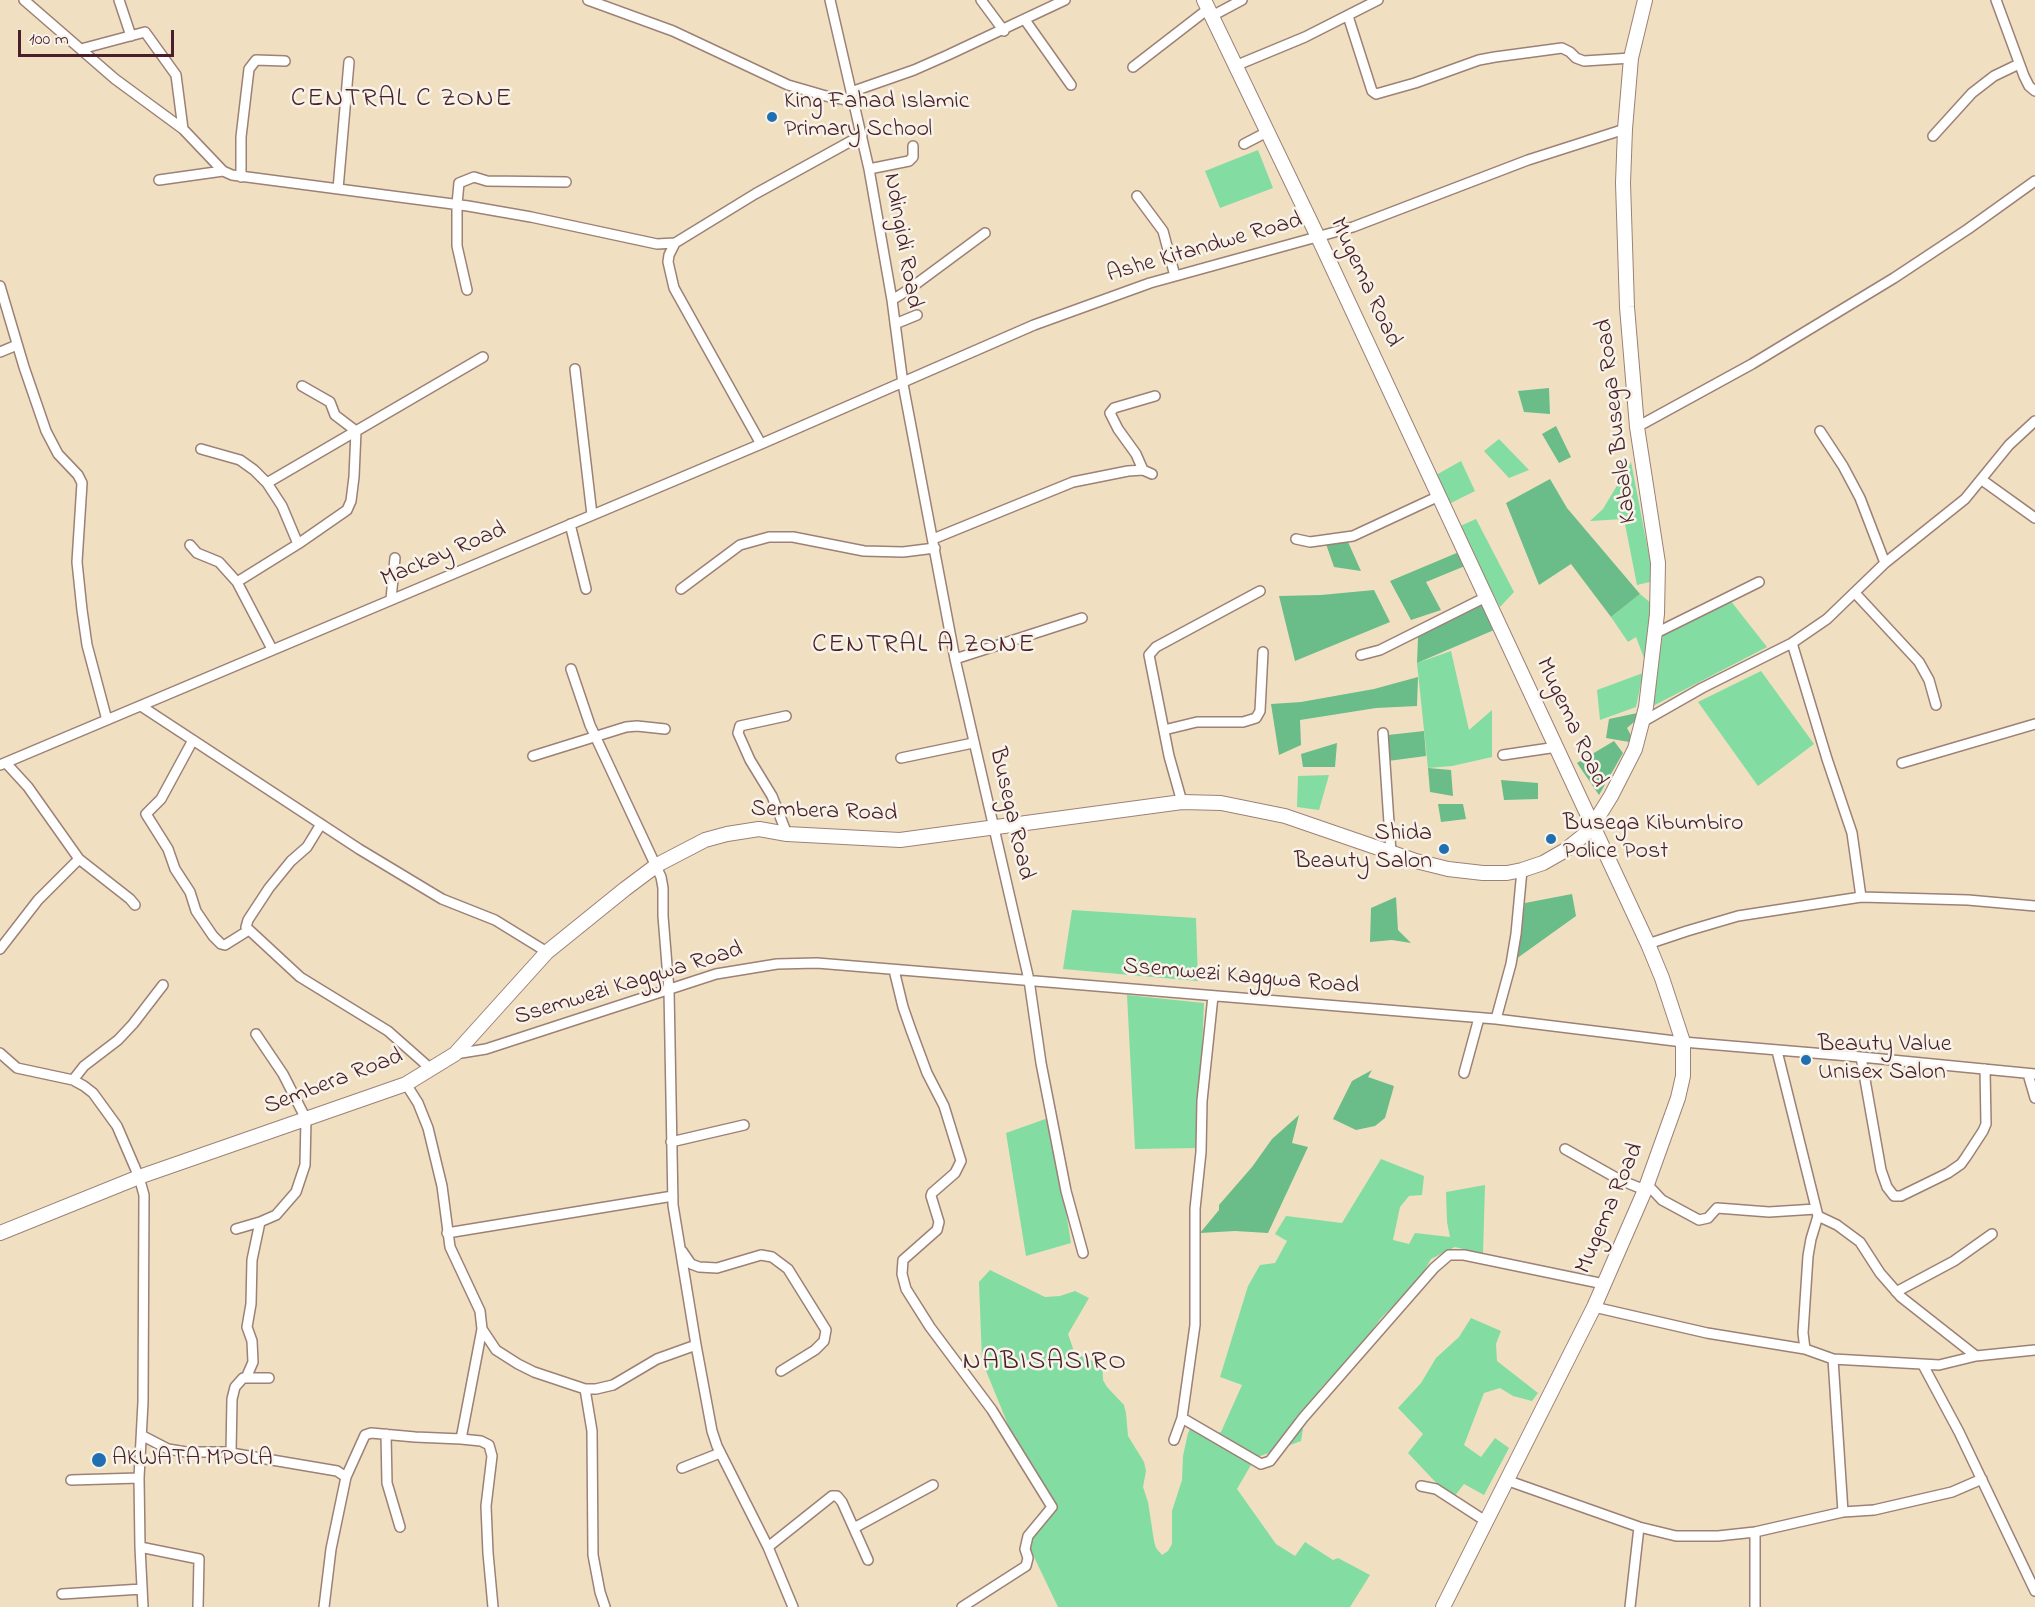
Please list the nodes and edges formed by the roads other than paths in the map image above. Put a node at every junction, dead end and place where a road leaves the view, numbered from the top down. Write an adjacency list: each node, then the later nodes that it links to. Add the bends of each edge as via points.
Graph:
1 (24, 0): 12 (street)
2 (41, 0): 12 (street)
3 (119, 0): 17 (street)
4 (588, 0): 27 (street, via 673,31 788,85 826,96)
5 (830, 0): 27 (street, Ndingidi Road)
6 (981, 0): 16 (street)
7 (1242, 0): 13 (street)
8 (1378, 0): 14 (street)
9 (1645, 0): 19 (street, Kabale Busega Road)
10 (1996, 0): 22 (street)
11 (1058, 2): 15 (street)
12 (34, 8): 18 (street)
13 (1208, 8): 23 (street, Mugema Road); 24 (street)
14 (1348, 16): 19 (street, via 1376,94 1495,57 1562,48 1584,61); 23 (street)
15 (1025, 20): 16 (street); 25 (street)
16 (1004, 31): 27 (street)
17 (131, 36): 18 (street); 28 (street, via 146,32 176,75)
18 (81, 49): 28 (street)
19 (1631, 58): 29 (street, Kabale Busega Road)
20 (285, 61): 37 (street, via 256,60 249,69)
21 (350, 62): 41 (street)
22 (2019, 64): 26 (street); 32 (street, via 1972,93)
23 (1235, 66): 30 (street, Mugema Road)
24 (1133, 67)
25 (1071, 85)
26 (2035, 91)
27 (852, 96): 31 (street, Ndingidi Road)
28 (183, 129): 36 (street)
29 (1625, 129): 45 (street, Ashe Kitandwe Road); 61 (street, Kabale Busega Road, via 1627,307)
30 (1267, 132): 33 (street); 45 (street, Mugema Road)
31 (862, 135): 35 (street, Ndingidi Road); 46 (street)
32 (1933, 136)
33 (1244, 144)
34 (913, 146): 35 (street, via 909,161)
35 (869, 169): 50 (street, Ndingidi Road)
36 (222, 171): 37 (street); 38 (street)
37 (241, 177): 41 (street)
38 (159, 180)
39 (2035, 181): 61 (street, via 1894,278 1752,364)
40 (566, 182): 43 (street, via 487,181 474,177 459,183)
41 (339, 189): 43 (street)
42 (1137, 196): 47 (street, via 1162,231)
43 (457, 204): 46 (street, via 657,244); 49 (street, via 457,246)
44 (985, 232): 50 (street)
45 (1318, 237): 47 (street, Ashe Kitandwe Road); 68 (street, Mugema Road)
46 (675, 243): 64 (street, via 668,262 674,288)
47 (1175, 276): 57 (street, Ashe Kitandwe Road, via 1034,325)
48 (0, 286): 53 (street)
49 (467, 290)
50 (892, 300): 52 (street, Ndingidi Road)
51 (917, 315): 52 (street)
52 (895, 324): 57 (street, Ndingidi Road)
53 (17, 345): 54 (street); 97 (street, via 53,445 82,483 77,562 81,610)
54 (0, 352)
55 (483, 357): 62 (street)
56 (575, 369): 69 (street)
57 (903, 384): 64 (street, Mackay Road); 74 (street, Busega Road)
58 (302, 386): 62 (street, via 330,402 335,415)
59 (1155, 396): 74 (street, via 1114,408 1110,414 1147,472 1109,474 1073,482 1007,507)
60 (2035, 421): 66 (street, via 2003,452)
61 (1637, 427): 87 (street, Kabale Busega Road, via 1658,563)
62 (356, 431): 67 (street); 73 (street, via 353,485 347,510)
63 (1820, 431): 77 (street, via 1860,498)
64 (761, 444): 69 (street, Mackay Road)
65 (201, 449): 67 (street, via 240,459)
66 (1982, 480): 70 (street); 77 (street, via 1948,514)
67 (267, 483): 73 (street)
68 (1439, 496): 72 (street, via 1353,536 1310,542); 84 (street, Mugema Road)
69 (592, 514): 71 (street, Mackay Road)
70 (2035, 518)
71 (570, 524): 80 (street); 85 (street, Mackay Road)
72 (1296, 539)
73 (298, 544): 78 (street)
74 (934, 544): 81 (street, via 903,552 864,551 794,537 769,537 740,545); 92 (street, Busega Road)
75 (190, 545): 78 (street, via 197,553 219,562)
76 (395, 558): 85 (street)
77 (1885, 563): 83 (street)
78 (237, 582): 89 (street)
79 (1759, 582): 87 (street)
80 (586, 589)
81 (681, 589)
82 (1260, 591): 101 (street, via 1151,651 1149,661)
83 (1855, 593): 88 (street); 94 (street, via 1919,662)
84 (1486, 597): 91 (street, via 1380,650); 106 (street, Mugema Road)
85 (391, 599): 89 (street, Mackay Road)
86 (1082, 618): 92 (street)
87 (1654, 634): 98 (street, Kabale Busega Road)
88 (1792, 643): 98 (street); 121 (street, via 1850,825)
89 (272, 649): 95 (street, Mackay Road)
90 (1263, 652): 101 (street, via 1260,711 1256,718 1243,722 1197,722)
91 (1361, 654)
92 (955, 659): 105 (street, Busega Road)
93 (571, 669): 103 (street)
94 (1936, 705)
95 (141, 706): 97 (street, Mackay Road); 104 (street)
96 (786, 716): 116 (street, via 741,726 738,733 772,796)
97 (107, 720): 111 (street, Mackay Road)
98 (1644, 721): 114 (street, Kabale Busega Road, via 1624,773)
99 (2035, 724): 110 (street)
100 (665, 729): 103 (street, via 637,726)
101 (1164, 730): 112 (street)
102 (1383, 733): 117 (street)
103 (595, 737): 108 (street); 119 (street)
104 (193, 740): 113 (street); 124 (street, via 161,799 146,814 213,936 225,945)
105 (973, 743): 109 (street); 115 (street, Busega Road)
106 (1557, 747): 107 (street); 114 (street, Mugema Road)
107 (1503, 755)
108 (533, 756)
109 (901, 758)
110 (1902, 763)
111 (3, 764): 118 (street, via 28,787)
112 (1182, 802): 115 (street, Sembera Road); 117 (street, Sembera Road, via 1221,803 1285,816)
113 (321, 824): 124 (street, via 307,847 264,896 248,920); 127 (street, via 442,899 495,920)
114 (1593, 825): 120 (street, Sembera Road, via 1564,851); 125 (street, Mugema Road)
115 (994, 828): 116 (street, Sembera Road, via 900,840); 129 (street, Busega Road)
116 (787, 834): 119 (street, Sembera Road, via 759,829 727,834 705,840)
117 (1391, 853): 120 (street, Sembera Road, via 1448,869 1483,873)
118 (80, 859): 122 (street); 126 (street, via 38,900)
119 (657, 865): 127 (street, Sembera Road); 131 (street, via 663,888)
120 (1522, 870): 134 (street, via 1516,934)
121 (1861, 897): 123 (street); 125 (street, via 1738,916)
122 (135, 905)
123 (2035, 906)
124 (249, 930): 141 (street, via 300,977 388,1031)
125 (1648, 944): 136 (street, Mugema Road)
126 (0, 949)
127 (547, 952): 139 (street, Sembera Road)
128 (894, 969): 129 (street, Ssemwezi Kaggwa Road); 131 (street, Ssemwezi Kaggwa Road, via 777,964 716,974); 210 (street, via 910,1030 944,1107 961,1161 955,1173 932,1193 939,1222 937,1230 903,1260 906,1289 992,1410 1052,1507 1028,1536 1026,1566)
129 (1029, 980): 132 (street, Ssemwezi Kaggwa Road); 162 (street, Busega Road, via 1066,1191)
130 (163, 985): 145 (street, via 133,1024)
131 (669, 990): 139 (street, Ssemwezi Kaggwa Road, via 486,1049); 150 (street)
132 (1213, 996): 133 (street, Ssemwezi Kaggwa Road); 177 (street, via 1195,1209 1195,1325)
133 (1479, 1018): 134 (street, Ssemwezi Kaggwa Road); 143 (street)
134 (1496, 1019): 136 (street, Ssemwezi Kaggwa Road)
135 (256, 1034): 148 (street)
136 (1683, 1042): 137 (street, Ssemwezi Kaggwa Road); 153 (street, Mugema Road, via 1683,1076 1678,1098)
137 (1777, 1051): 140 (street, Ssemwezi Kaggwa Road); 155 (street)
138 (0, 1053): 145 (street, via 17,1068)
139 (455, 1054): 141 (street, Sembera Road)
140 (1861, 1057): 142 (street, Ssemwezi Kaggwa Road); 142 (street, via 1881,1170 1894,1196 1901,1196 1961,1164 1983,1131 1987,1113)
141 (431, 1069): 146 (street, Sembera Road)
142 (1985, 1069): 144 (street, Ssemwezi Kaggwa Road)
143 (1464, 1073)
144 (2031, 1074): 147 (street)
145 (73, 1080): 152 (street, via 93,1093 111,1118)
146 (406, 1084): 148 (street, Sembera Road); 159 (street, via 428,1128 442,1186)
147 (2035, 1098)
148 (306, 1119): 152 (street, Sembera Road); 156 (street, via 304,1165 296,1192 276,1215)
149 (744, 1125): 150 (street)
150 (671, 1142): 154 (street)
151 (1565, 1149): 153 (street, via 1620,1180)
152 (139, 1177): 158 (street, Sembera Road); 179 (street, via 144,1195)
153 (1646, 1187): 155 (street, via 1699,1220 1708,1218 1717,1208); 163 (street, Mugema Road)
154 (673, 1196): 159 (street); 161 (street)
155 (1817, 1212): 164 (street, via 1860,1242); 168 (street, via 1808,1256)
156 (260, 1222): 157 (street); 174 (street, via 252,1260 247,1327 253,1362)
157 (236, 1229)
158 (0, 1233)
159 (447, 1233): 166 (street, via 480,1311)
160 (1992, 1234): 164 (street, via 1954,1261)
161 (680, 1249): 167 (street); 173 (street, via 691,1264 699,1267 717,1268 761,1255 772,1257 788,1269 826,1330 824,1341 815,1350)
162 (1083, 1253)
163 (1604, 1284): 165 (street, Mugema Road); 177 (street, via 1464,1255 1449,1256 1334,1382 1270,1461 1261,1464)
164 (1896, 1292): 170 (street)
165 (1594, 1307): 168 (street, via 1707,1333); 189 (street, Mugema Road)
166 (482, 1329): 176 (street, via 496,1350 518,1364); 180 (street)
167 (696, 1345): 176 (street, via 657,1359 613,1385); 183 (street, via 712,1431)
168 (1804, 1349): 171 (street)
169 (2035, 1350): 170 (street)
170 (1976, 1356): 172 (street, via 1947,1364)
171 (1833, 1359): 172 (street); 192 (street)
172 (1923, 1365): 187 (street)
173 (782, 1371)
174 (246, 1378): 175 (street); 182 (street, via 237,1383 232,1399)
175 (269, 1378)
176 (585, 1389): 208 (street, via 592,1431 594,1555)
177 (1182, 1418): 181 (street)
178 (386, 1434): 180 (street); 185 (street, via 365,1436); 194 (street, via 387,1483)
179 (143, 1436): 182 (street, via 168,1449); 186 (street)
180 (461, 1439): 207 (street, via 489,1444 492,1456 486,1506)
181 (1174, 1440)
182 (231, 1453): 185 (street, via 337,1471)
183 (720, 1453): 184 (street); 199 (street)
184 (682, 1468)
185 (346, 1477): 206 (street)
186 (139, 1478): 188 (street); 198 (street)
187 (1982, 1479): 192 (street, via 1959,1491 1874,1510); 202 (street)
188 (71, 1480)
189 (1506, 1480): 193 (street, Mugema Road); 195 (street)
190 (933, 1485): 196 (street)
191 (1421, 1486): 193 (street, via 1436,1489)
192 (1843, 1512): 197 (street)
193 (1487, 1522): 211 (street, Mugema Road)
194 (400, 1527)
195 (1639, 1527): 197 (street, via 1676,1536); 212 (street)
196 (854, 1528): 199 (street, via 842,1502 832,1496); 200 (street)
197 (1755, 1532): 213 (street)
198 (140, 1547): 201 (street); 205 (street, via 199,1559)
199 (768, 1547): 209 (street)
200 (868, 1560)
201 (142, 1589): 203 (street); 204 (street)
202 (2035, 1591)
203 (62, 1594)
204 (143, 1607)
205 (198, 1607)
206 (324, 1607)
207 (493, 1607)
208 (605, 1607)
209 (793, 1607)
210 (962, 1607)
211 (1443, 1607)
212 (1630, 1607)
213 (1755, 1607)

